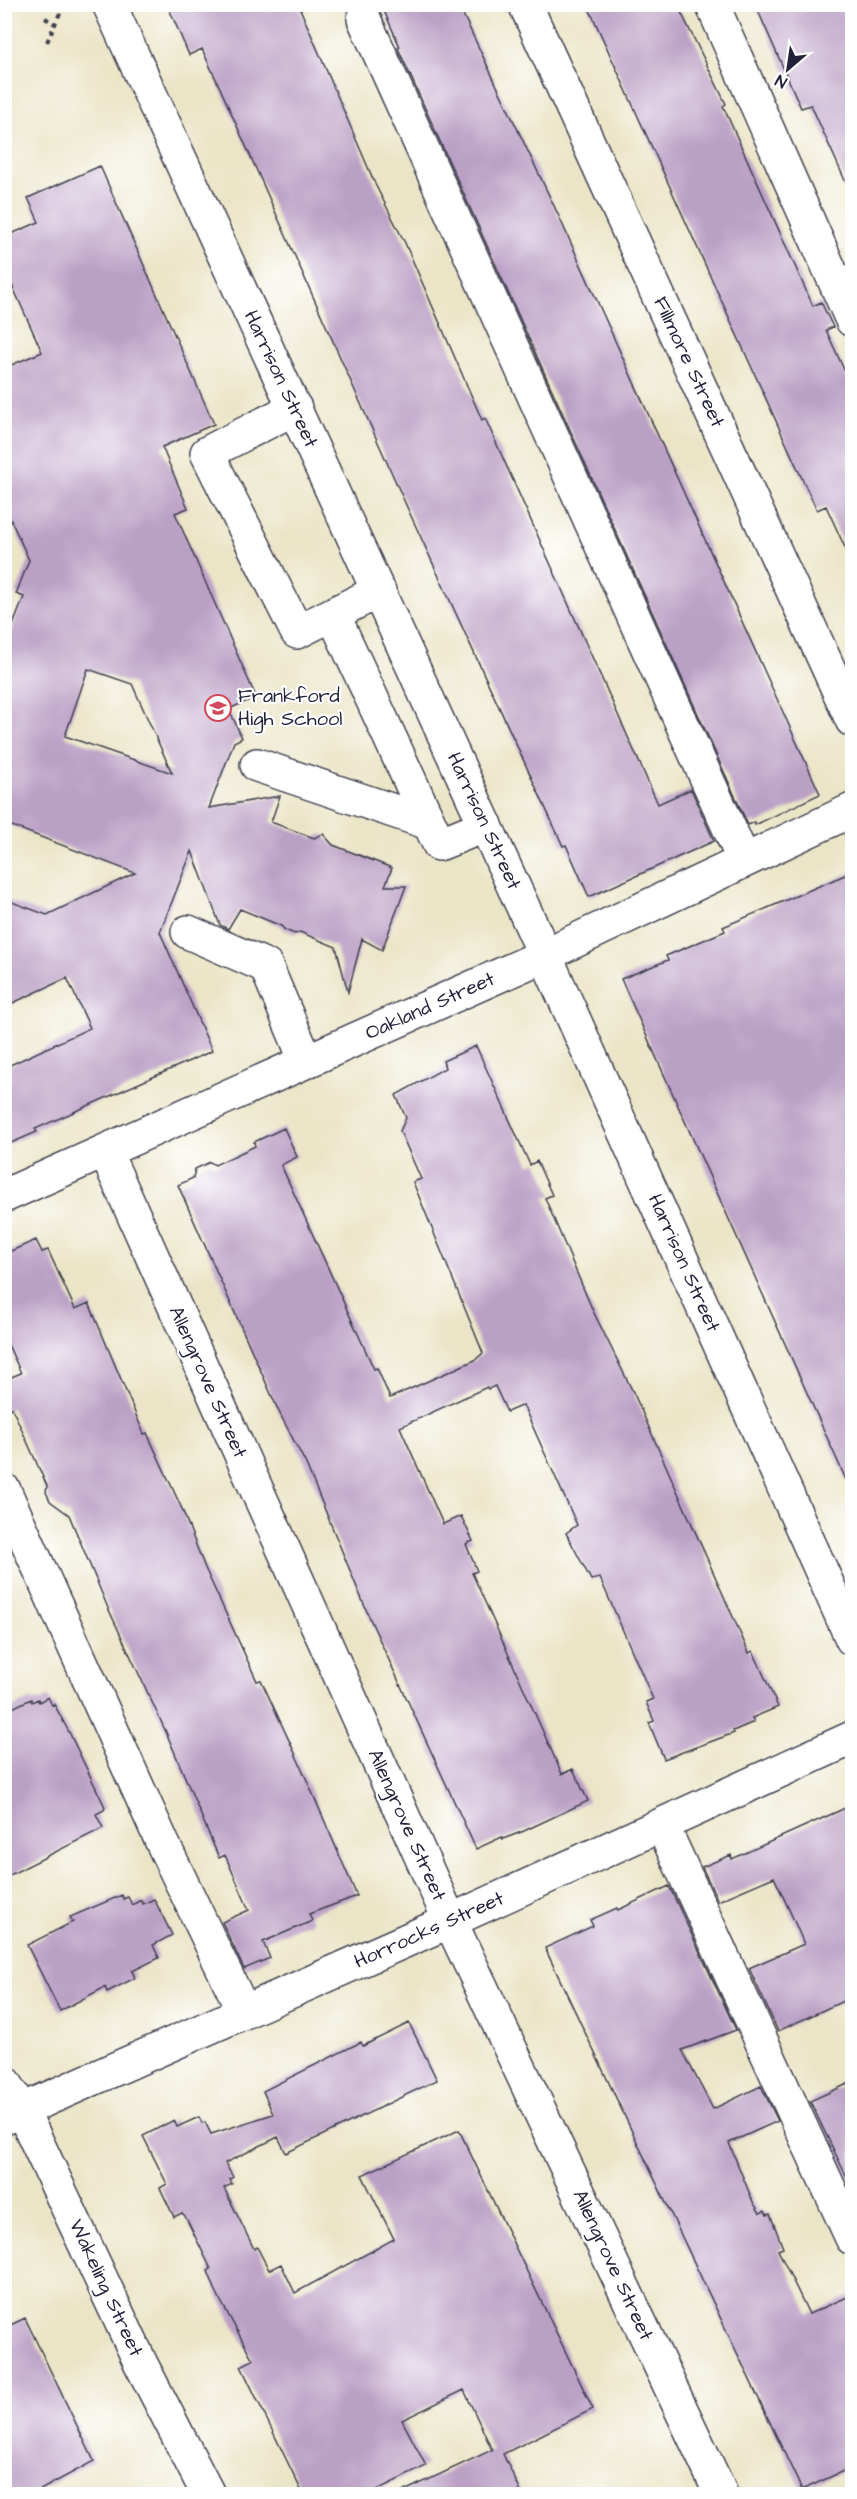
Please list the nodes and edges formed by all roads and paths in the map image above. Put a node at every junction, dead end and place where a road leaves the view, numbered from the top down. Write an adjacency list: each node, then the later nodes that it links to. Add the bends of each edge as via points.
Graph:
1 (109, 4): 10 (street, Harrison Street)
2 (525, 4): 13 (street, Fillmore Street)
3 (712, 4): 9 (street)
4 (60, 13): 7 (path)
5 (45, 18): 7 (path)
6 (364, 19): 18 (street)
7 (55, 24): 8 (path)
8 (47, 42)
9 (852, 320)
10 (295, 408): 11 (street, Harrison Street); 12 (street, via 207,453 297,632)
11 (379, 591): 12 (street); 17 (street, Harrison Street)
12 (333, 614): 16 (street)
13 (852, 720)
14 (257, 765): 16 (street)
15 (852, 810): 18 (street, Oakland Street)
16 (429, 823): 17 (street, via 439,844)
17 (486, 825): 20 (street, Harrison Street)
18 (744, 861): 20 (street, Oakland Street)
19 (188, 932): 21 (street, via 266,966)
20 (545, 955): 21 (street, Oakland Street); 25 (street, Harrison Street)
21 (306, 1061): 22 (street, Oakland Street)
22 (105, 1151): 23 (street, Oakland Street); 28 (street, Allengrove Street)
23 (4, 1196)
24 (4, 1490): 29 (street, via 163,1844)
25 (852, 1639)
26 (852, 1738): 27 (street, Horrocks Street)
27 (662, 1825): 28 (street, Horrocks Street); 32 (street)
28 (450, 1921): 29 (street, Horrocks Street); 34 (street, Allengrove Street)
29 (244, 2012): 31 (street, Horrocks Street)
30 (4, 2081): 31 (street, Wakeling Street)
31 (13, 2114): 33 (street, Wakeling Street)
32 (852, 2238)
33 (208, 2494)
34 (721, 2494)

